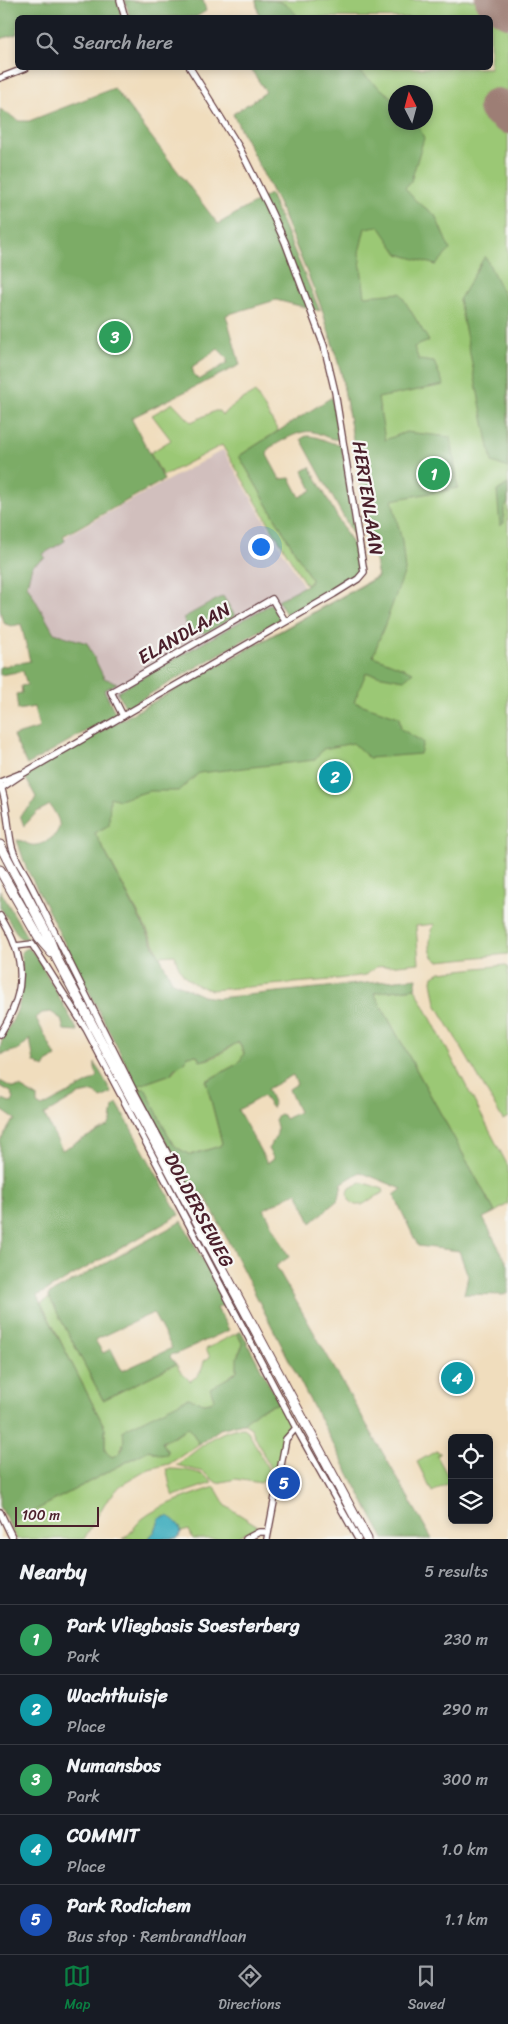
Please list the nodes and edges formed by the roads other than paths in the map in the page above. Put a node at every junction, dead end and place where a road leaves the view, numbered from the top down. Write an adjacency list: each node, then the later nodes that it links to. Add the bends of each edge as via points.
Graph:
1 (120, 0): 2 (street)
2 (124, 15)
3 (21, 70): 5 (street)
4 (191, 70): 6 (street, HERTENLAAN, via 239,147 285,242 324,346 348,466 364,572 358,579)
5 (0, 78)
6 (285, 621): 7 (street, HERTENLAAN); 7 (street, ELANDLAAN, via 272,599 111,692)
7 (123, 716): 8 (street, HERTENLAAN)
8 (0, 786): 15 (street, DOLDERSEWEG, via 15,858 134,1091 185,1186)
9 (0, 844): 13 (main road, DOLDERSEWEG, via 47,934)
10 (0, 870): 13 (main road, DOLDERSEWEG)
11 (0, 916): 12 (street)
12 (16, 946): 14 (street, via 21,975 17,998); 16 (street, DOLDERSEWEG, via 32,944 86,1029)
13 (56, 959): 22 (main road, DOLDERSEWEG)
14 (0, 1034)
15 (198, 1201)
16 (296, 1428): 18 (street, via 286,1438); 21 (street, DOLDERSEWEG)
17 (0, 1512): 19 (street)
18 (268, 1536): 20 (street, via 259,1532)
19 (13, 1539)
20 (246, 1539)
21 (358, 1539)
22 (366, 1539)

